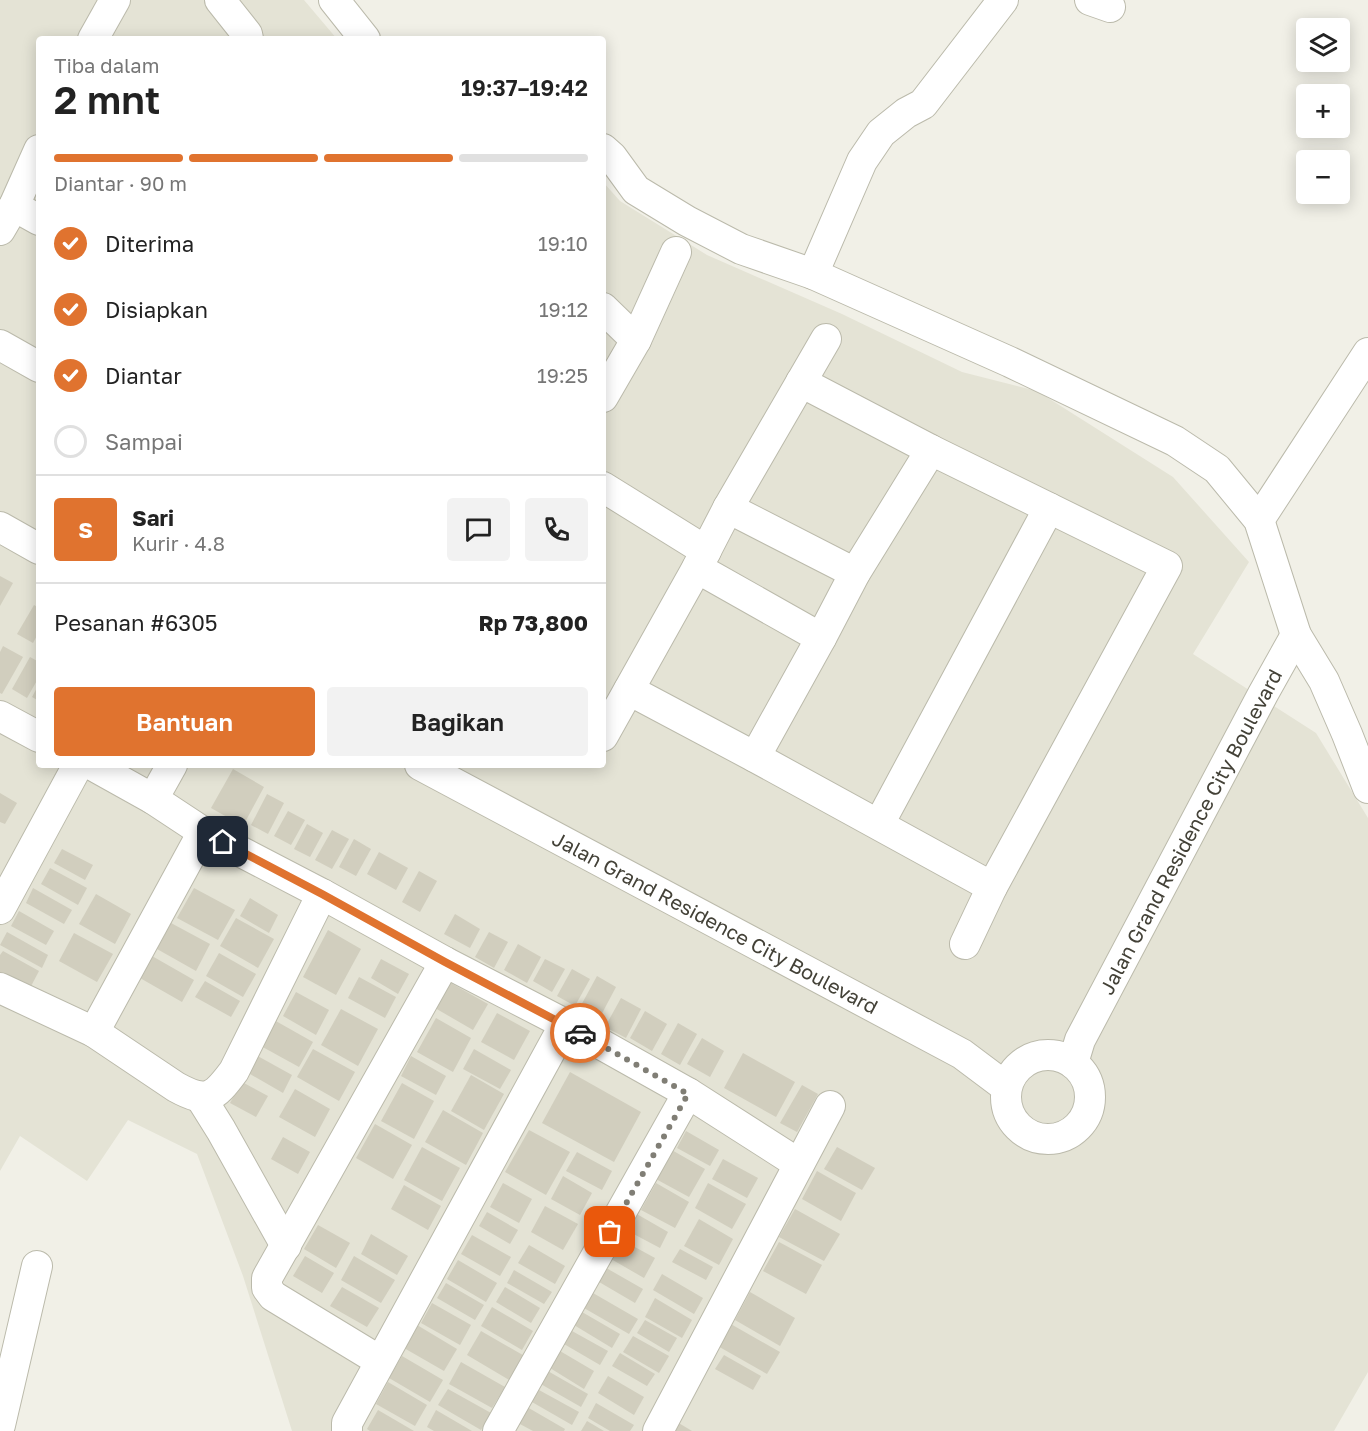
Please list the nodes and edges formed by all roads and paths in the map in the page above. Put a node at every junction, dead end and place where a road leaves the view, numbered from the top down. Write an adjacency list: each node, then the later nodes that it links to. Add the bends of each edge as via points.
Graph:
1 (115, 0): 5 (street)
2 (220, 0): 6 (street)
3 (334, 0): 7 (street)
4 (1003, 0): 12 (street, via 923,104 881,133 862,161)
5 (95, 36)
6 (247, 36)
7 (363, 36)
8 (606, 151): 12 (street, via 636,190 687,221 741,249)
9 (36, 160): 10 (street)
10 (18, 219)
11 (676, 252): 15 (street)
12 (813, 274): 25 (street, via 1175,441 1217,469)
13 (606, 311): 15 (street)
14 (826, 339): 19 (street)
15 (636, 340): 20 (street)
16 (0, 345): 18 (street)
17 (1368, 353): 25 (street)
18 (36, 365)
19 (801, 382): 21 (street); 23 (street)
20 (606, 392)
21 (931, 450): 24 (street); 29 (street)
22 (606, 489): 28 (street)
23 (728, 508): 28 (street); 29 (street)
24 (1049, 508): 43 (street); 45 (street, via 1167,566)
25 (1259, 520): 30 (street)
26 (0, 527): 27 (street)
27 (36, 547)
28 (702, 560): 31 (street); 32 (street)
29 (855, 573): 31 (street)
30 (1296, 635): 41 (street, via 1324,681); 53 (street, Jalan Grand Residence City Boulevard, via 1080,1040)
31 (821, 638): 36 (street)
32 (629, 690): 34 (street); 36 (street)
33 (0, 716): 35 (street)
34 (606, 731)
35 (36, 735)
36 (755, 757): 43 (street)
37 (76, 768): 47 (street)
38 (97, 768): 42 (street)
39 (170, 768): 42 (street)
40 (426, 768): 54 (street, Jalan Grand Residence City Boulevard, via 962,1054)
41 (1368, 788)
42 (153, 799): 44 (street)
43 (879, 824): 45 (street)
44 (203, 832): 46 (street); 52 (street)
45 (992, 887): 48 (street)
46 (322, 894): 49 (street); 56 (street, via 234,1071 221,1088)
47 (0, 909)
48 (965, 944)
49 (445, 962): 51 (street); 59 (street)
50 (0, 988): 52 (street)
51 (564, 1024): 55 (street); 61 (street)
52 (94, 1032): 56 (street, via 176,1087)
53 (1073, 1063): 54 (street, via 1058,1056 1041,1055 1025,1061 1013,1072); 54 (street, via 1084,1075 1090,1091 1089,1108 1083,1123 1054,1140 1022,1132 1011,1120 1005,1104)
54 (1006, 1087)
55 (688, 1094): 58 (street); 64 (street)
56 (201, 1098): 59 (street)
57 (830, 1106): 58 (street)
58 (799, 1164): 65 (street)
59 (286, 1245): 61 (street, via 267,1278 267,1288 273,1296)
60 (37, 1266): 62 (street)
61 (380, 1362): 63 (street, via 347,1423)
62 (0, 1425)
63 (347, 1431)
64 (498, 1431)
65 (658, 1431)

